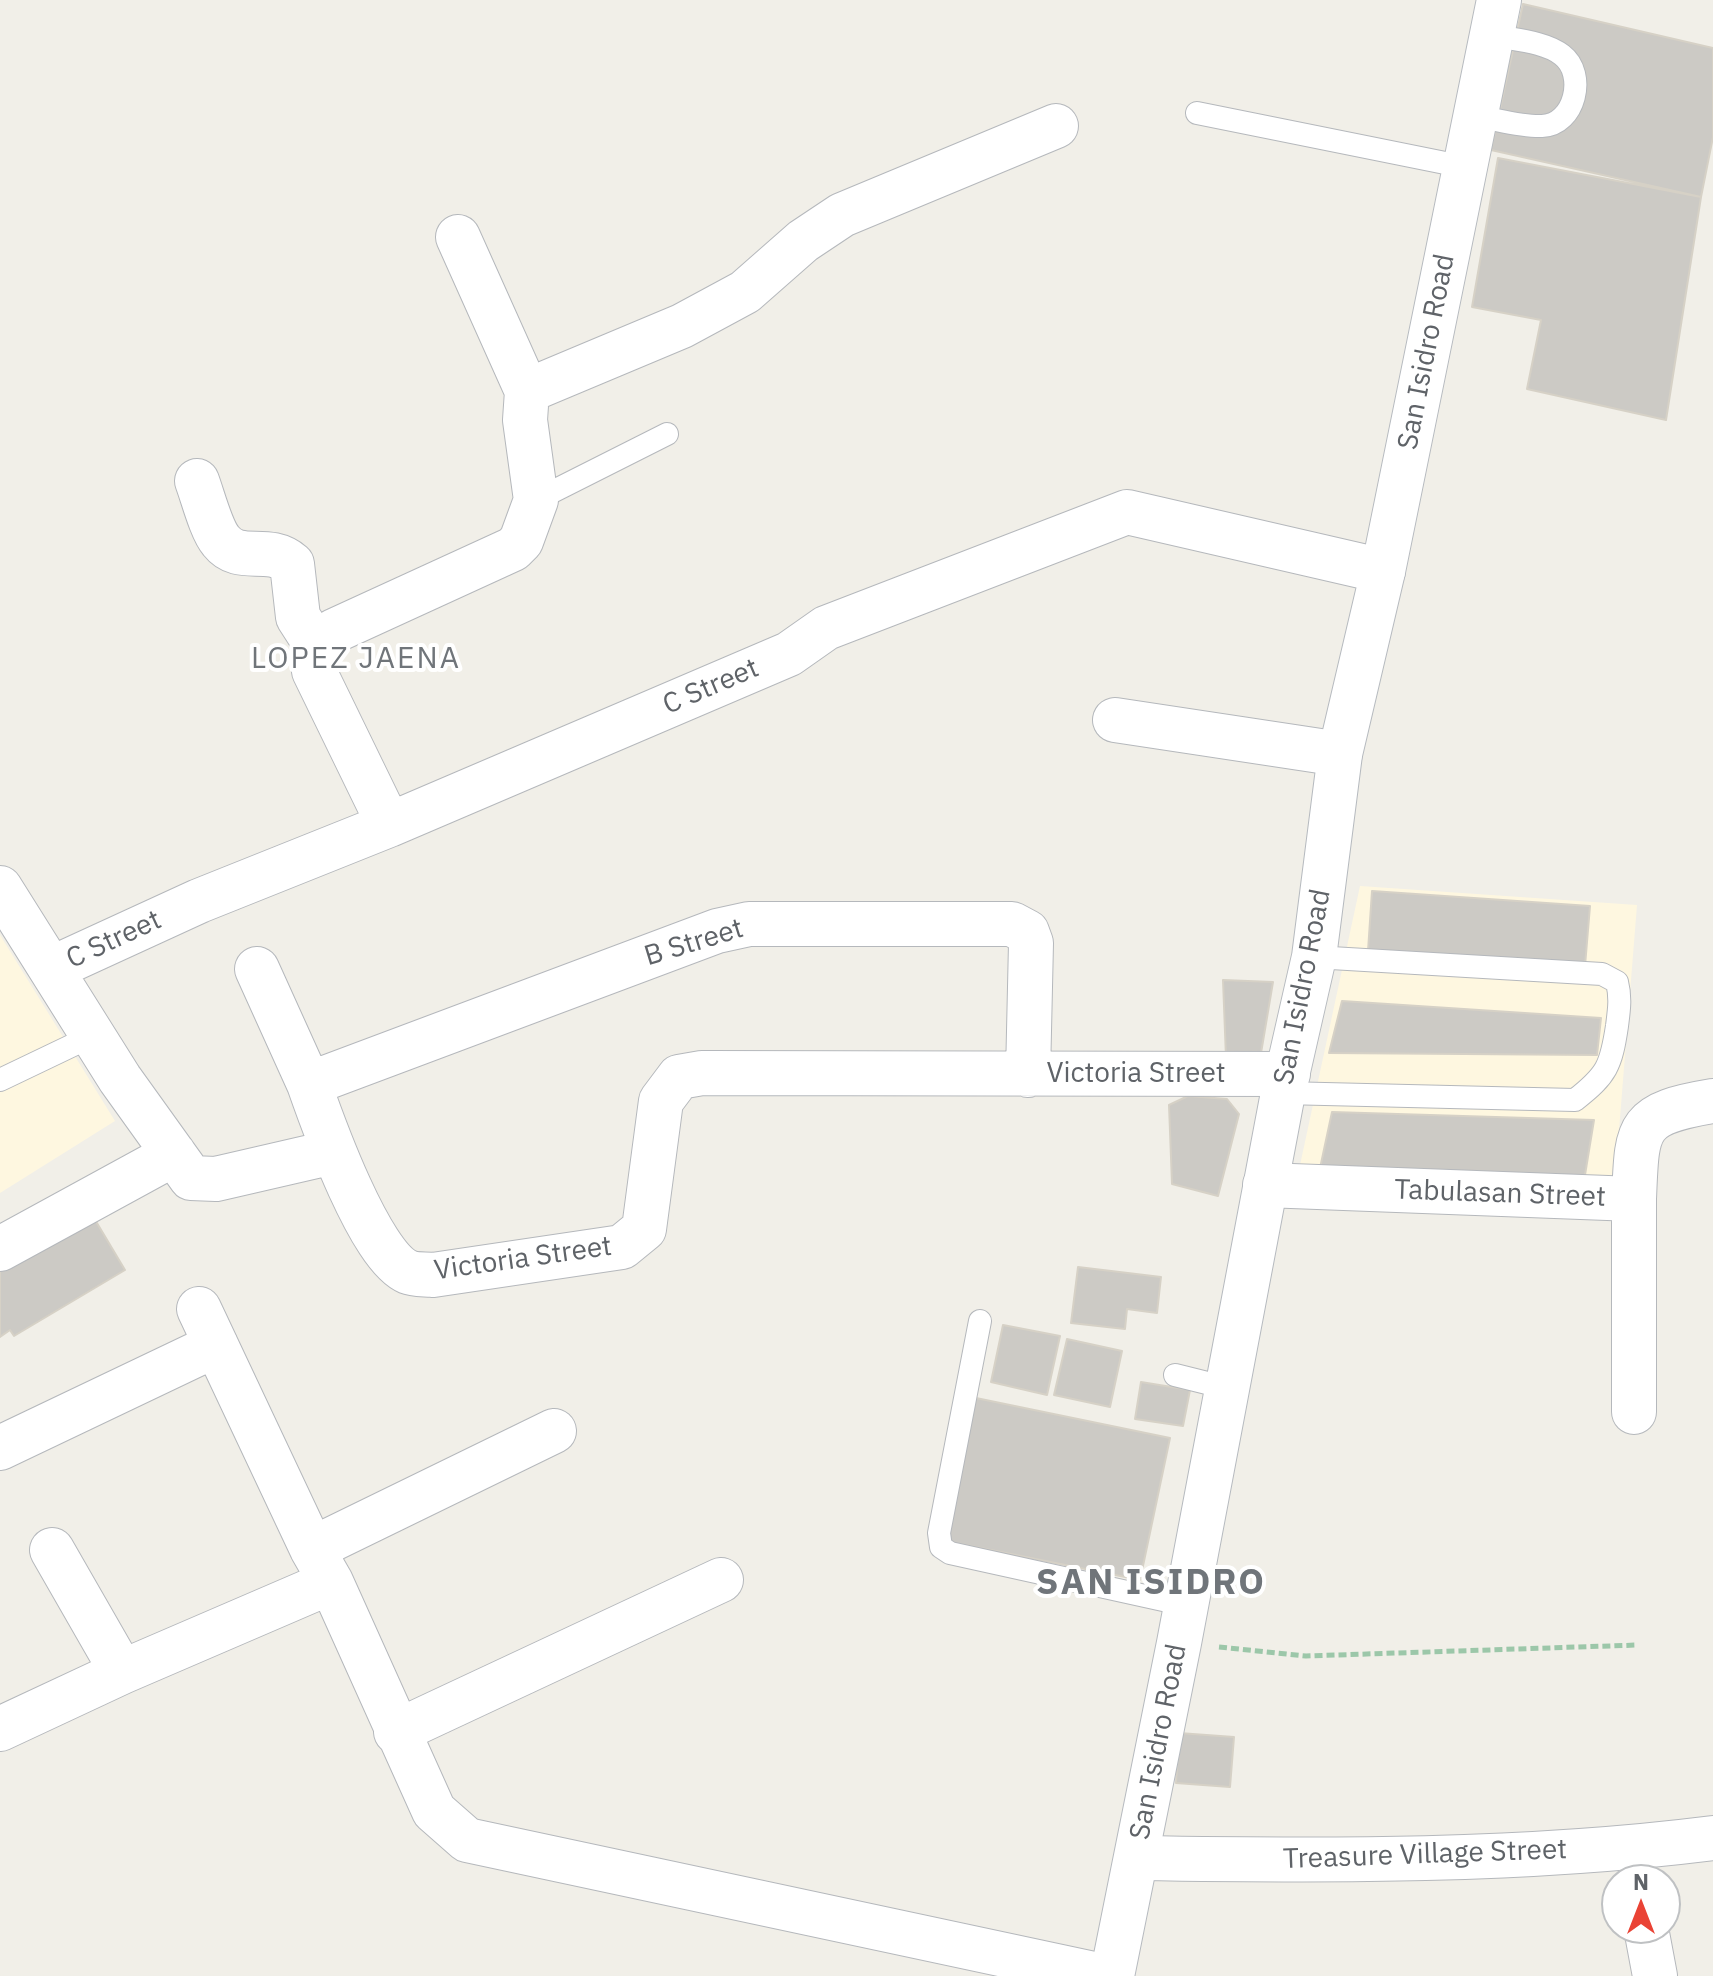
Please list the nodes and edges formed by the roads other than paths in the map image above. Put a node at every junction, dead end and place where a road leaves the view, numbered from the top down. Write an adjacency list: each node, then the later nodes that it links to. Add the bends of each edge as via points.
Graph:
1 (1495, 18): 3 (street, San Isidro Road); 3 (lane, via 1569,62 1574,77 1571,108 1559,122 1543,126)
2 (1197, 113): 5 (lane)
3 (1475, 116): 5 (street, San Isidro Road)
4 (1056, 126): 7 (street, via 842,215 745,292 682,326)
5 (1465, 167): 11 (street, San Isidro Road)
6 (458, 237): 7 (street)
7 (527, 391): 10 (street, via 525,420)
8 (667, 434): 10 (lane)
9 (197, 481): 12 (street, via 220,541 236,553 280,554 292,564 298,617)
10 (536, 500): 12 (street, via 513,549 334,631)
11 (1383, 571): 14 (street, San Isidro Road); 15 (street, C Street, via 1127,512 826,628 789,654)
12 (316, 645): 15 (street, via 314,671)
13 (1115, 720): 14 (street)
14 (1340, 754): 17 (street, San Isidro Road)
15 (389, 825): 18 (street, C Street, via 199,901)
16 (0, 888): 18 (street)
17 (1314, 957): 23 (street, San Isidro Road); 23 (lane, via 1602,974 1617,982 1621,997 1612,1060 1575,1100)
18 (53, 968): 20 (street)
19 (257, 969): 24 (street)
20 (94, 1035): 22 (lane); 27 (street)
21 (1028, 1075): 23 (street, Victoria Street); 24 (street, B Street, via 1027,932 1012,924 749,924 717,931); 26 (street, Victoria Street, via 679,1077 661,1101 644,1229 622,1247 433,1275 408,1272 385,1254)
22 (0, 1080)
23 (1286, 1083): 28 (street, San Isidro Road)
24 (309, 1084): 26 (street)
25 (1713, 1101): 29 (street, Tabulasan Street, via 1687,1105 1642,1129)
26 (333, 1152): 27 (street, via 216,1179 191,1178)
27 (174, 1154): 30 (street)
28 (1265, 1185): 29 (street, Tabulasan Street); 33 (street, San Isidro Road)
29 (1634, 1199): 34 (street)
30 (0, 1249)
31 (980, 1321): 40 (lane, via 939,1533 941,1547)
32 (1175, 1375): 33 (lane)
33 (1227, 1388): 40 (street, San Isidro Road)
34 (1634, 1412)
35 (554, 1431): 38 (street)
36 (0, 1448): 38 (street, via 207,1327)
37 (52, 1550): 41 (street)
38 (321, 1566): 41 (street); 43 (street)
39 (721, 1580): 43 (street)
40 (1186, 1605): 45 (street, San Isidro Road)
41 (122, 1672): 42 (street)
42 (0, 1729)
43 (396, 1732): 48 (street, via 434,1811 467,1840)
44 (1713, 1838): 46 (street, Treasure Village Street)
45 (1137, 1858): 46 (street, Treasure Village Street); 49 (street, San Isidro Road)
46 (1633, 1864)
47 (1649, 1944): 50 (street)
48 (1103, 1976)
49 (1112, 1976)
50 (1655, 1976)

